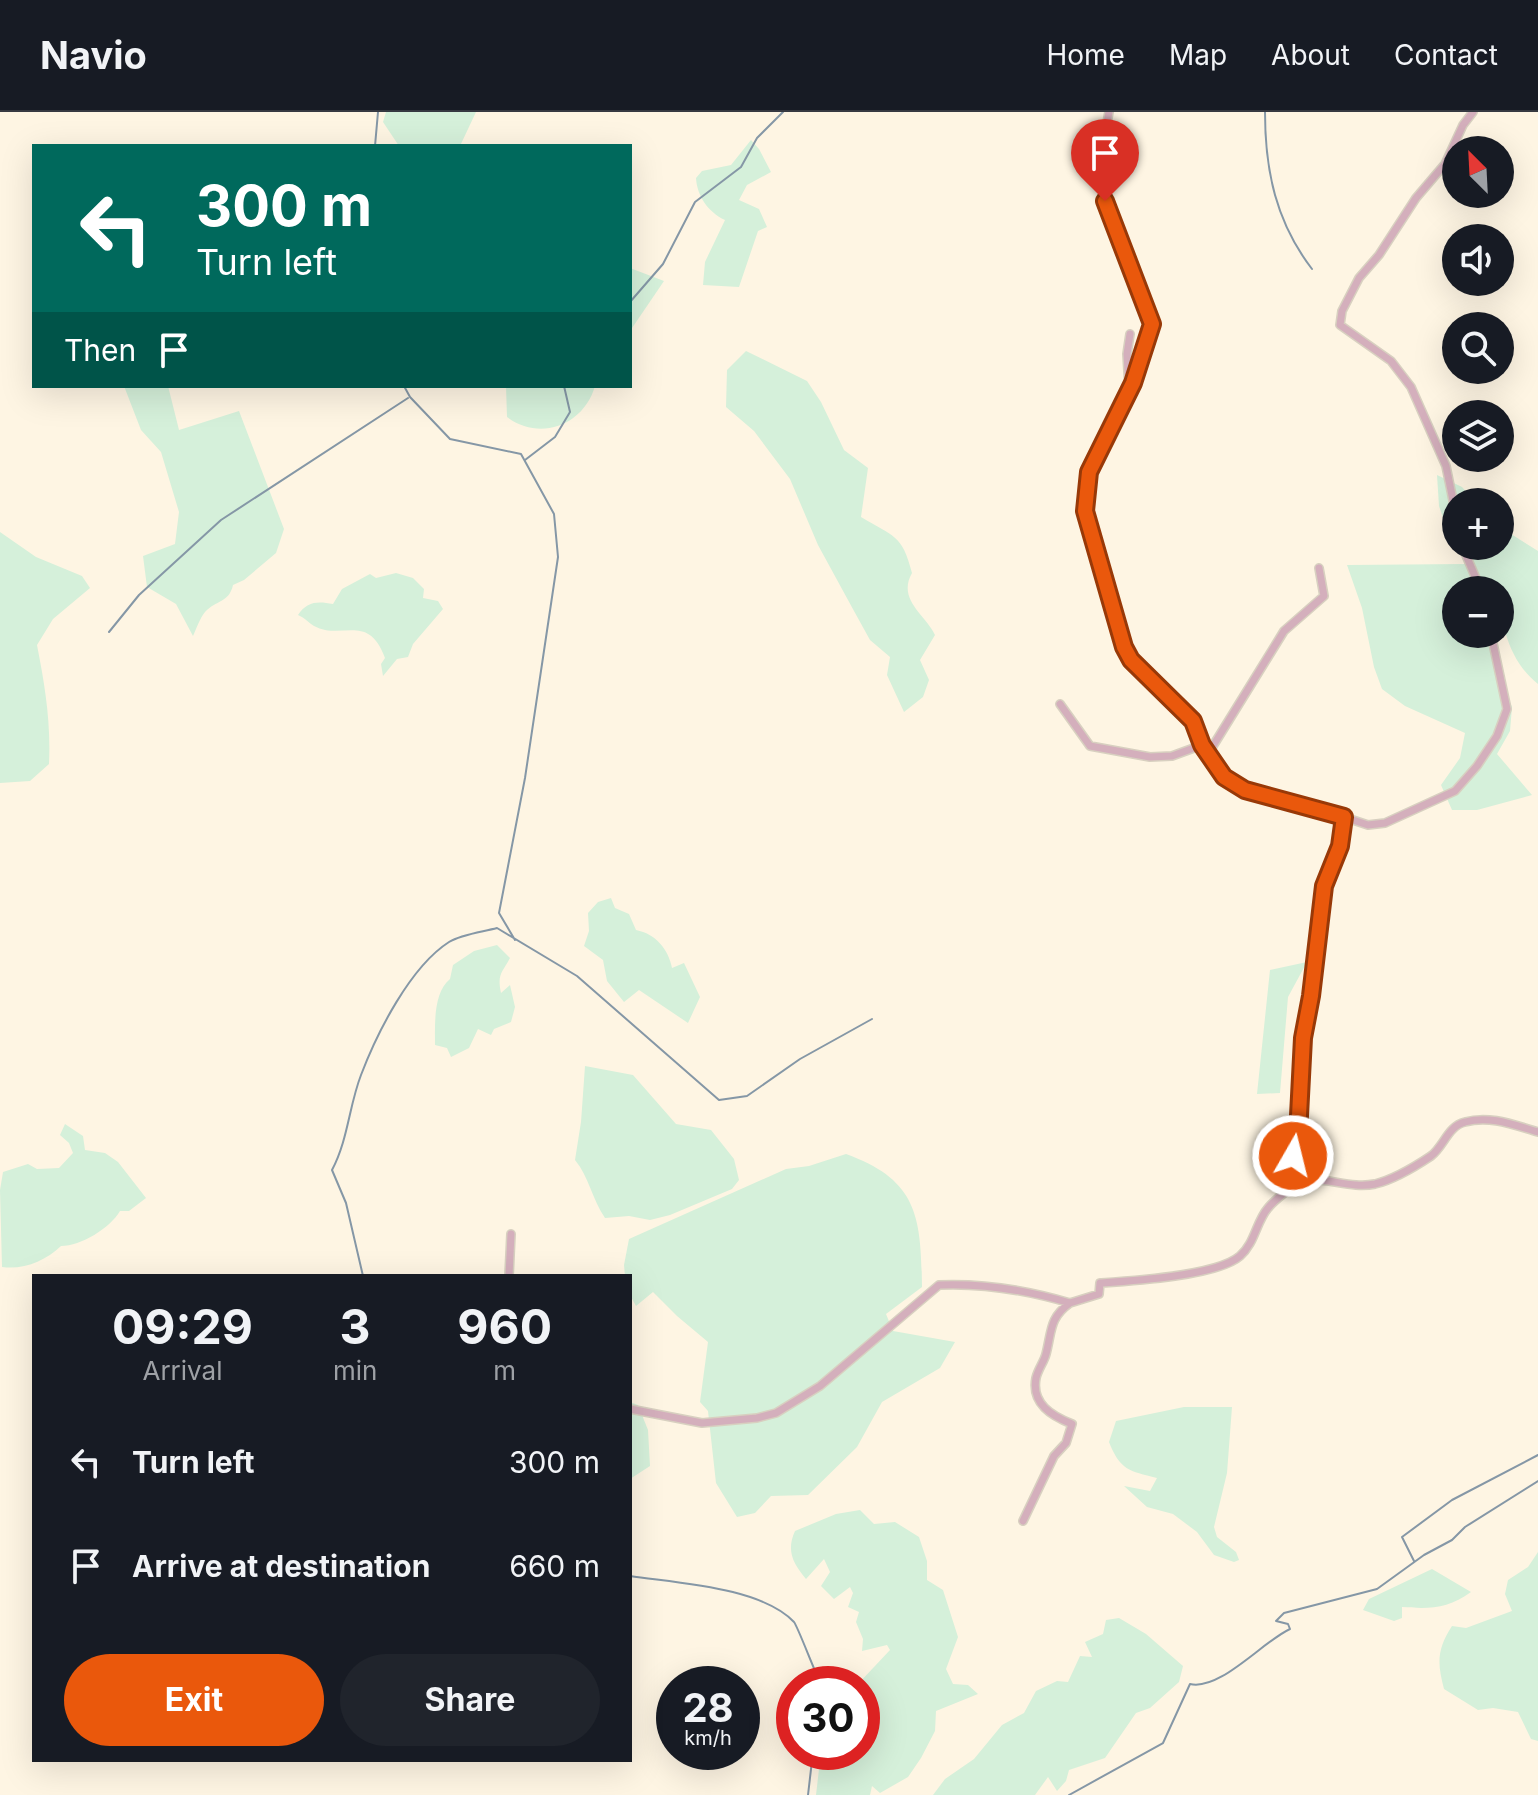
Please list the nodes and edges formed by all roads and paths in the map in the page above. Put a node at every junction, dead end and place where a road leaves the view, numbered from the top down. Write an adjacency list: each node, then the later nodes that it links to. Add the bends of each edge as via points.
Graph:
1 (1109, 112): 4 (street, via 1102,150 1103,190 1152,324)
2 (1473, 112): 5 (street, via 1445,164 1359,278 1340,325 1391,361 1411,387)
3 (1130, 334): 4 (street)
4 (1129, 390): 9 (street, via 1089,472 1085,511 1124,647 1193,721)
5 (1450, 488)
6 (1319, 568): 10 (street, via 1324,596 1284,631)
7 (1494, 648): 11 (street, via 1507,709 1497,736 1455,791 1385,823 1368,825)
8 (1060, 704): 9 (street, via 1090,746 1150,757)
9 (1202, 745): 10 (street)
10 (1208, 754): 11 (street, via 1224,777 1245,790)
11 (1344, 817): 13 (street, via 1340,846 1324,886 1303,1038 1293,1156)
12 (1538, 1132): 13 (street, via 1493,1119 1464,1122 1453,1127 1430,1156 1376,1183 1350,1186)
13 (1302, 1180): 16 (street, via 1267,1208 1249,1246 1226,1264 1100,1283 1099,1294)
14 (511, 1234): 15 (street)
15 (509, 1274)
16 (1070, 1303): 17 (street, via 1011,1287 939,1285 820,1386 776,1413 702,1423); 18 (street, via 1050,1324 1036,1378 1047,1413 1072,1424)
17 (632, 1409)
18 (1023, 1521)

